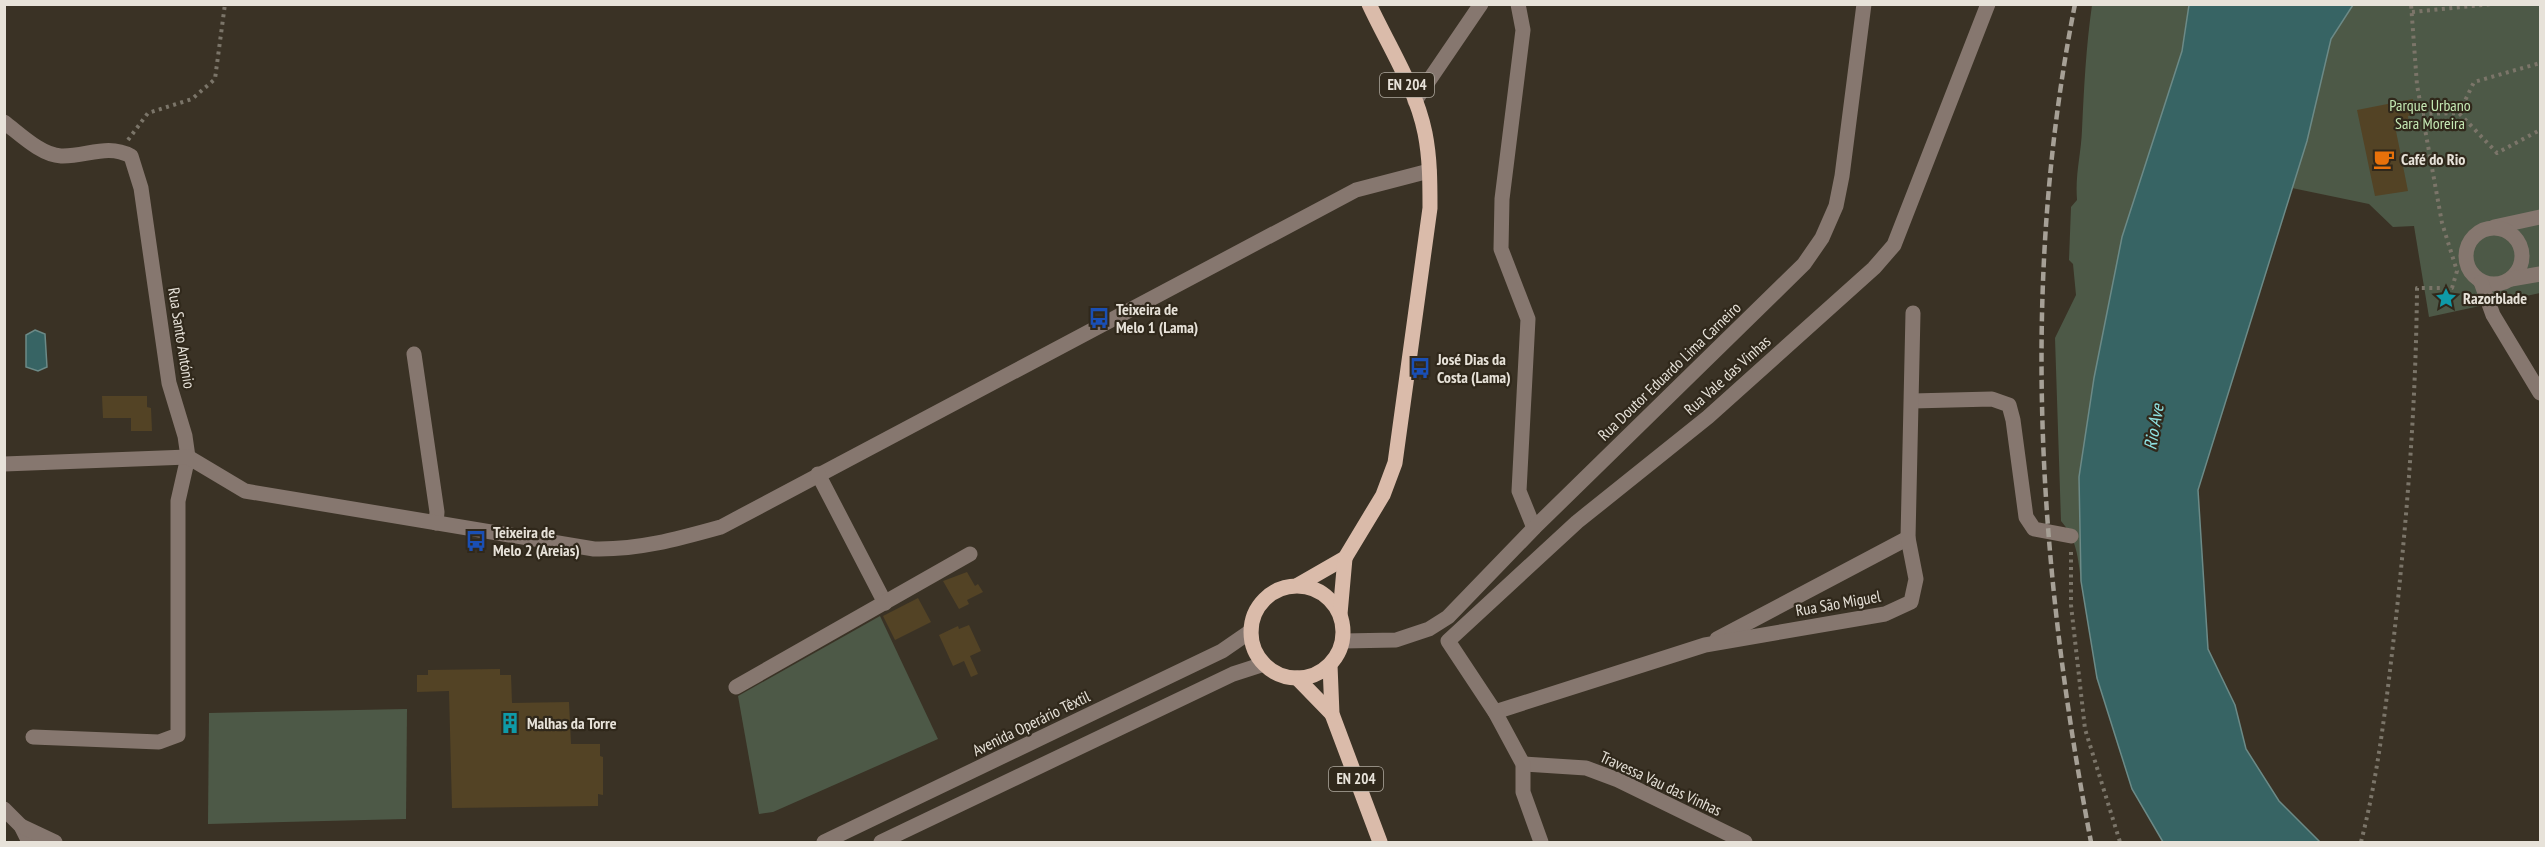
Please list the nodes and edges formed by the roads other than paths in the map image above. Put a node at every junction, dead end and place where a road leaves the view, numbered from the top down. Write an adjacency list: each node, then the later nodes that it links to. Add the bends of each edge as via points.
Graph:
1 (1369, 4): 6 (main road, EN 204)
2 (1481, 4): 6 (street)
3 (1518, 4): 23 (street, via 1523,30 1502,199 1501,249 1528,319 1519,491)
4 (1864, 4): 23 (street, Rua Doutor Eduardo Lima Carneiro, via 1842,176 1836,206 1822,238 1804,264)
5 (1988, 4): 38 (street, Rua Vale das Vinhas, via 1894,245 1874,268 1708,417 1577,522 1448,641)
6 (1415, 101): 8 (main road, EN 204, via 1425,133)
7 (4, 122): 19 (street, Rua Santo António, via 44,151 60,156 102,150 120,150 131,156 141,188 169,383)
8 (1430, 171): 21 (street, via 1356,190); 27 (main road, EN 204, via 1430,208 1395,463 1383,495)
9 (2541, 217): 10 (street)
10 (2483, 230): 12 (street, via 2507,231 2520,246 2522,262); 13 (street, via 2469,243 2465,259 2473,276)
11 (2541, 274): 12 (street)
12 (2507, 281): 13 (street); 15 (street)
13 (2481, 282): 15 (street)
14 (1913, 313): 18 (street, Rua São Miguel)
15 (2493, 315): 17 (street)
16 (414, 354): 22 (street)
17 (2541, 393)
18 (1912, 401): 24 (street, via 1992,399 2009,405 2026,517 2034,529); 25 (street, Rua São Miguel)
19 (188, 457): 20 (street); 22 (street, via 245,491); 40 (street, Rua Santo António, via 178,501 178,735 159,742)
20 (4, 464)
21 (818, 474): 22 (street, via 721,527 656,546 594,549); 29 (street)
22 (436, 523)
23 (1534, 528): 32 (street, Rua Doutor Eduardo Lima Carneiro, via 1448,617 1430,629 1396,640)
24 (2071, 536)
25 (1908, 538): 33 (street, Rua São Miguel); 33 (street, Rua São Miguel, via 1916,579 1911,602 1900,608 1885,614)
26 (970, 554): 29 (street)
27 (1346, 558): 28 (main road); 30 (main road, EN 204)
28 (1298, 585): 30 (main road, via 1323,593); 31 (main road, via 1270,594 1253,617)
29 (885, 603): 37 (street)
30 (1340, 614): 32 (main road, EN 204)
31 (1251, 631): 34 (main road, via 1254,649); 46 (street, Avenida Operário Têxtil, via 1222,651)
32 (1343, 641): 35 (main road)
33 (1705, 645): 38 (street, Rua São Miguel)
34 (1264, 664): 36 (main road, EN 204); 47 (street, via 1233,674)
35 (1330, 665): 36 (main road); 39 (main road, EN 204)
36 (1297, 678): 39 (main road, EN 204)
37 (736, 687)
38 (1495, 712): 41 (street)
39 (1332, 714): 48 (main road, EN 204)
40 (33, 737)
41 (1523, 764): 49 (street, via 1523,792); 50 (street, Travessa Vau das Vinhas, via 1586,768)
42 (4, 809): 43 (street)
43 (21, 826): 44 (street); 45 (street)
44 (29, 843)
45 (55, 843)
46 (824, 843)
47 (881, 843)
48 (1380, 843)
49 (1541, 843)
50 (1745, 843)

